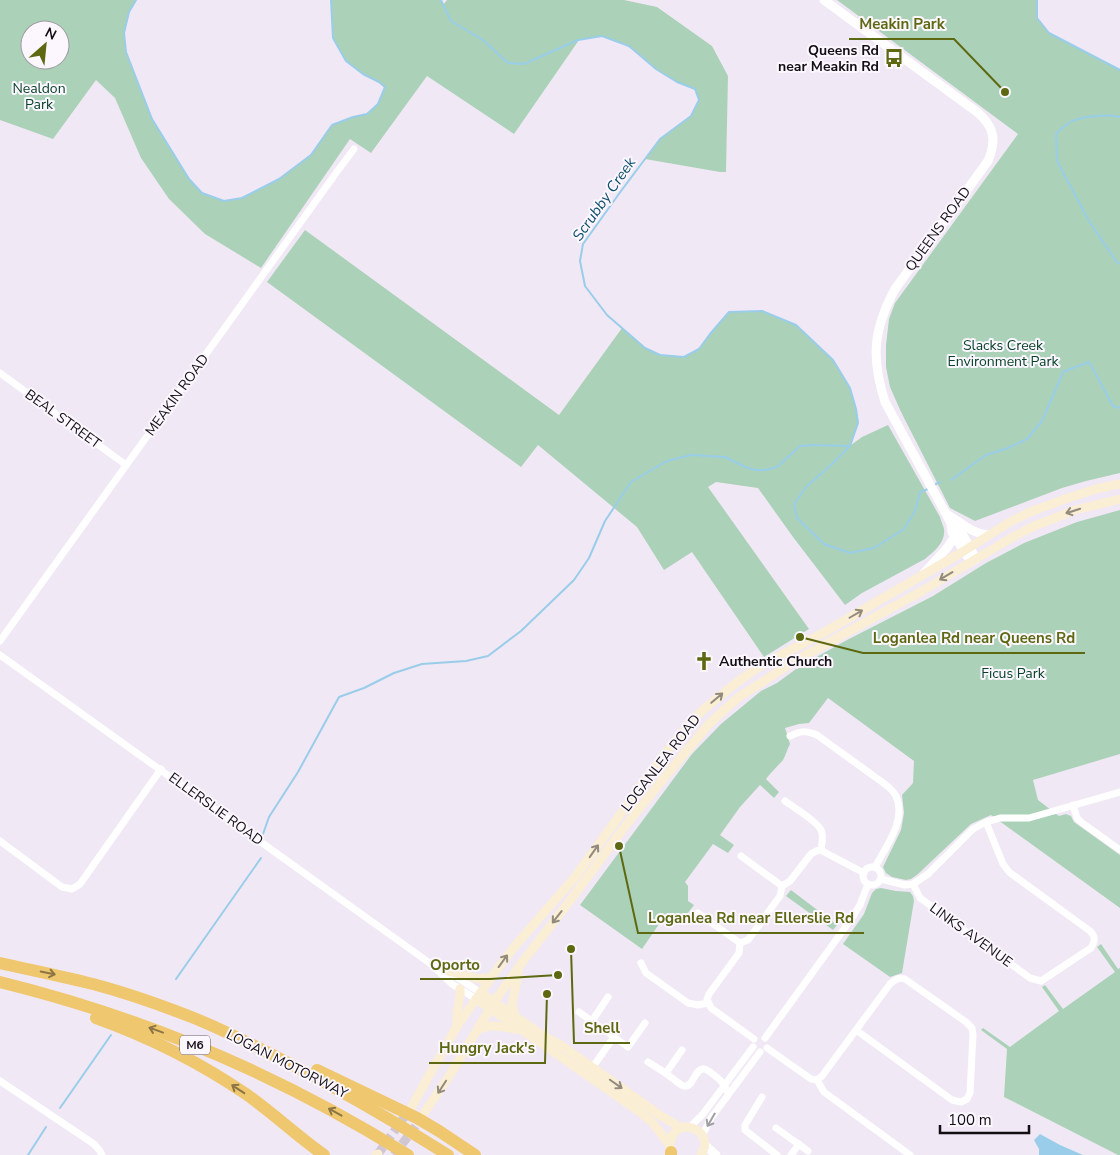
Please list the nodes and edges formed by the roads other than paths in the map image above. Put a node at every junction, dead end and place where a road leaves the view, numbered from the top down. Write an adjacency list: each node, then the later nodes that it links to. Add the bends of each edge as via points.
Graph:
1 (824, 0): 7 (street, QUEENS ROAD, via 977,112 992,133 992,152 988,161 903,277 885,308 876,345 876,365 885,402)
2 (354, 149): 4 (street, MEAKIN ROAD)
3 (0, 373): 4 (street, BEAL STREET)
4 (126, 465): 14 (street, MEAKIN ROAD)
5 (1120, 484): 9 (main road, LOGANLEA ROAD, via 1048,505)
6 (1120, 499): 12 (main road, LOGANLEA ROAD, one-way to 12, via 1051,519)
7 (945, 512): 8 (street, QUEENS ROAD); 9 (street, via 974,532)
8 (951, 523): 10 (street, QUEENS ROAD); 11 (street, QUEENS ROAD, via 958,528)
9 (988, 535): 11 (main road, LOGANLEA ROAD)
10 (955, 536): 11 (street, QUEENS ROAD); 13 (street)
11 (967, 549): 12 (street, QUEENS ROAD); 13 (main road, LOGANLEA ROAD)
12 (974, 560): 37 (main road, LOGANLEA ROAD, one-way to 37, via 793,662 724,710 651,794)
13 (922, 575): 39 (main road, LOGANLEA ROAD, one-way to 13, via 580,870 668,749 704,710 760,666)
14 (0, 641)
15 (0, 655): 17 (street, ELLERSLIE ROAD)
16 (790, 736): 26 (street, via 809,731 817,735 882,782 896,796 897,826)
17 (161, 769): 22 (street, via 80,884 72,889 62,887); 35 (street, ELLERSLIE ROAD)
18 (1120, 792): 20 (street)
19 (785, 801): 23 (street, via 817,824 821,830)
20 (1073, 805): 21 (street, via 1029,818 1000,818); 24 (street, via 1081,822)
21 (986, 822): 30 (street, via 974,828 928,874); 30 (street, LINKS AVENUE, via 1009,872 1090,931 1095,940 1091,948 1041,982 1035,981 920,898)
22 (0, 841)
23 (821, 850): 27 (street); 31 (street, via 811,854 790,881)
24 (1120, 850)
25 (741, 856): 31 (street)
26 (875, 867): 27 (street, via 867,868); 28 (street, via 880,871)
27 (864, 873): 29 (street, via 863,878)
28 (880, 879): 29 (street, via 877,884); 30 (street)
29 (868, 884): 56 (street, via 852,918)
30 (913, 884)
31 (782, 886): 33 (street, via 780,896 748,940)
32 (698, 913): 33 (street)
33 (740, 943): 45 (street, via 739,953 709,994)
34 (0, 964): 62 (highway, LOGAN MOTORWAY / M6, one-way to 62, via 127,995 195,1019)
35 (431, 964): 38 (street, ELLERSLIE ROAD); 42 (street, ELLERSLIE ROAD)
36 (642, 964): 45 (street, via 646,973 688,1003)
37 (520, 965): 46 (main road, LOGANLEA ROAD); 48 (main road, via 512,1005)
38 (448, 971): 39 (main road, via 479,978); 43 (street, ELLERSLIE ROAD)
39 (492, 977): 43 (main road, LOGANLEA ROAD)
40 (0, 982): 81 (highway, LOGAN MOTORWAY / M6, one-way to 40, via 330,1109 215,1053 74,1002)
41 (0, 989): 80 (highway, one-way to 41, via 245,1094 176,1052 98,1018)
42 (460, 989): 43 (street, ELLERSLIE ROAD); 51 (main road)
43 (478, 996): 46 (main road); 51 (main road, LOGANLEA ROAD)
44 (608, 998): 49 (street)
45 (708, 1003): 57 (street)
46 (492, 1006): 48 (main road); 52 (main road); 53 (main road, LOGANLEA ROAD)
47 (579, 1012): 49 (street)
48 (515, 1017): 64 (main road)
49 (592, 1021): 55 (street)
50 (644, 1023): 55 (street, via 628,1047)
51 (457, 1026): 71 (main road, LOGANLEA ROAD)
52 (518, 1029): 53 (main road, via 493,1025); 78 (main road, via 640,1112 657,1127)
53 (477, 1030): 72 (main road, LOGANLEA ROAD, one-way to 72)
54 (856, 1030): 54 (street, via 890,984 895,979 905,979 972,1028 968,1099 961,1102 952,1100); 67 (street)
55 (614, 1037): 64 (street)
56 (765, 1038): 57 (street); 59 (street)
57 (754, 1039): 58 (street)
58 (753, 1047): 61 (street); 68 (street)
59 (767, 1048): 61 (street); 67 (street)
60 (682, 1050): 65 (street)
61 (760, 1052): 69 (street)
62 (273, 1055): 72 (highway, via 298,1061); 82 (highway, LOGAN MOTORWAY / M6)
63 (648, 1062): 65 (street)
64 (592, 1068): 73 (main road, one-way to 73, via 658,1114)
65 (666, 1073): 68 (street, via 686,1086 704,1069)
66 (0, 1080): 79 (street, via 94,1144)
67 (817, 1080): 88 (street, via 824,1092)
68 (725, 1085): 69 (street); 73 (street, via 703,1114)
69 (728, 1094): 75 (street, one-way to 75, via 711,1118)
70 (762, 1098): 86 (street, via 744,1127)
71 (412, 1106)
72 (426, 1119): 83 (highway)
73 (685, 1127): 75 (main road, via 695,1128); 78 (main road, via 676,1130 670,1138)
74 (776, 1128): 76 (street)
75 (703, 1140): 84 (main road); 85 (street)
76 (798, 1144): 77 (street); 87 (street)
77 (808, 1151)
78 (671, 1152)
79 (102, 1155)
80 (324, 1155)
81 (407, 1155)
82 (448, 1155)
83 (475, 1155)
84 (701, 1155)
85 (716, 1155)
86 (777, 1155)
87 (791, 1155)
88 (910, 1155)

